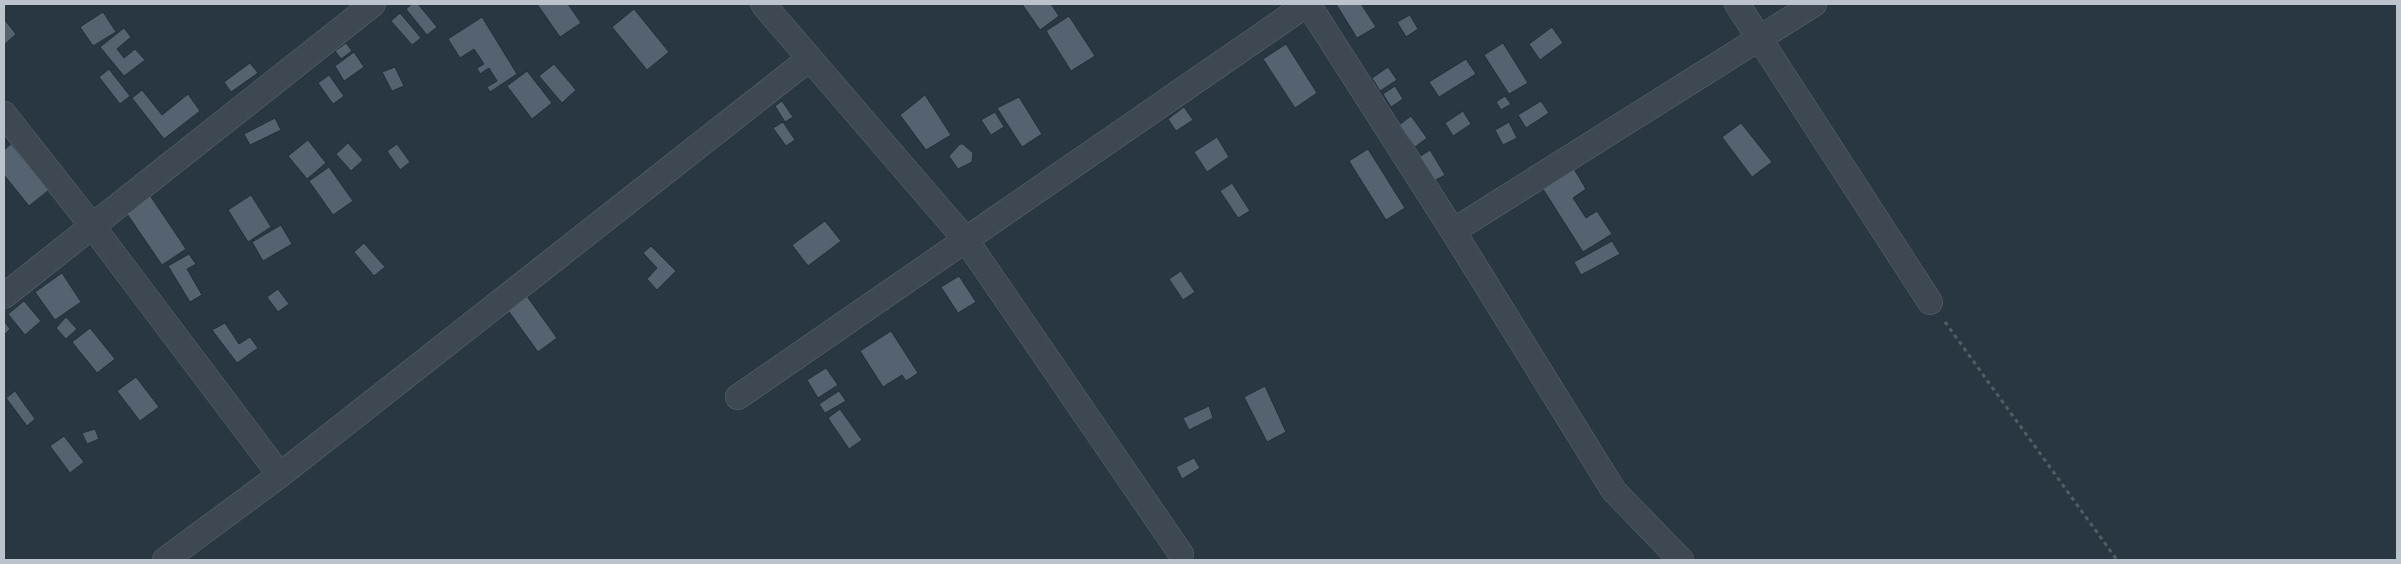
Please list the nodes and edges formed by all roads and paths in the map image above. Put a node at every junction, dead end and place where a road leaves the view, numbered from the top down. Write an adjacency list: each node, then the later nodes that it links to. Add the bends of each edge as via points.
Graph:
1 (373, 4): 9 (street)
2 (763, 4): 7 (street)
3 (1308, 4): 10 (street); 11 (street)
4 (1737, 4): 6 (street)
5 (1814, 4): 6 (street)
6 (1759, 39): 10 (street); 13 (street)
7 (809, 60): 11 (street); 15 (street)
8 (4, 114): 9 (street)
9 (94, 227): 12 (street); 15 (street)
10 (1453, 231): 18 (street, via 1614,492)
11 (966, 240): 14 (street); 16 (street)
12 (4, 296)
13 (1930, 302): 19 (path)
14 (738, 397)
15 (280, 475): 17 (street)
16 (1181, 554)
17 (165, 560)
18 (1681, 560)
19 (2117, 560)

